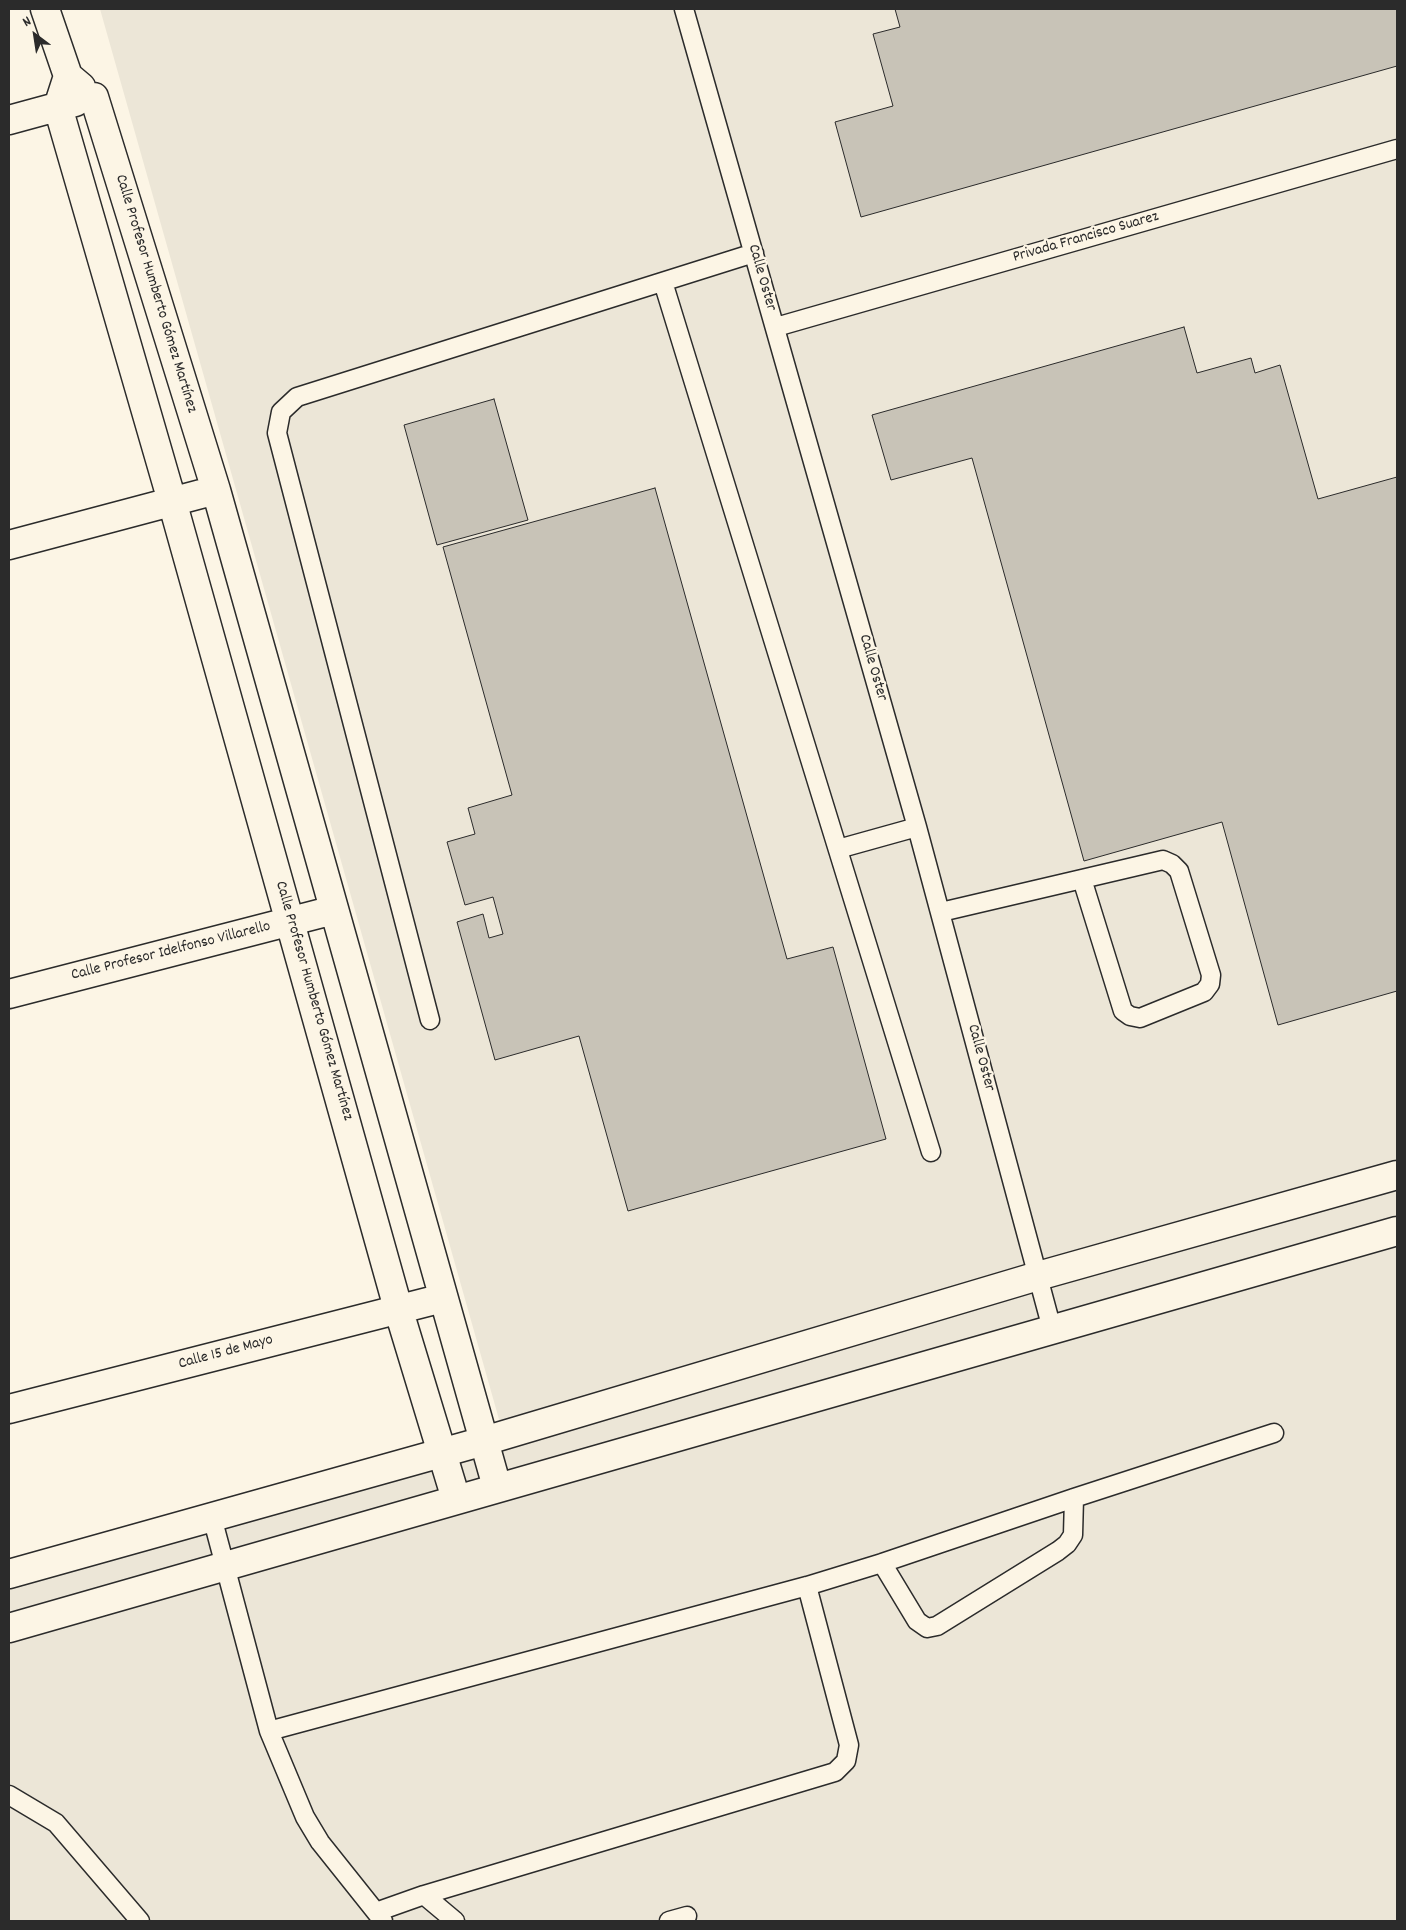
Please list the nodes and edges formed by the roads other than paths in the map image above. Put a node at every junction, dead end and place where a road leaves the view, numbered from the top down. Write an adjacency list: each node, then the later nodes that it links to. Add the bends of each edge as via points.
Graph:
1 (45, 9): 3 (street)
2 (684, 9): 8 (lane, Calle Oster)
3 (68, 76): 4 (street); 5 (street)
4 (94, 97): 5 (street); 11 (street, Calle Profesor Humberto Gómez Martínez)
5 (58, 107): 6 (street); 12 (street, Calle Profesor Humberto Gómez Martínez)
6 (9, 120)
7 (1397, 149): 10 (lane, Privada Francisco Suarez)
8 (754, 253): 9 (lane); 10 (lane, Calle Oster)
9 (663, 282): 15 (lane); 21 (lane, via 297,396 281,412 277,433)
10 (776, 327): 14 (lane, Calle Oster)
11 (216, 490): 12 (street); 17 (street, Calle Profesor Humberto Gómez Martínez)
12 (172, 501): 13 (street); 19 (street, Calle Profesor Humberto Gómez Martínez)
13 (9, 545)
14 (917, 827): 15 (lane); 18 (lane, Calle Oster)
15 (838, 849): 22 (lane)
16 (1082, 879): 16 (lane, via 1163,860 1172,864 1179,871 1211,975 1210,984 1204,992 1140,1018 1123,1011); 18 (lane)
17 (334, 910): 19 (street, Calle Profesor Idelfonso Villarello); 26 (street, Calle Profesor Humberto Gómez Martínez)
18 (941, 912): 25 (lane, Calle Oster)
19 (291, 921): 20 (street, Calle Profesor Idelfonso Villarello); 27 (street, Calle Profesor Humberto Gómez Martínez)
20 (9, 994)
21 (430, 1020)
22 (931, 1152)
23 (1397, 1175): 25 (street)
24 (1397, 1232): 28 (street)
25 (1038, 1276): 28 (lane, Calle Oster); 31 (street)
26 (443, 1298): 27 (street, Calle 15 de Mayo); 31 (street, Calle Profesor Humberto Gómez Martínez)
27 (398, 1308): 29 (street, Calle 15 de Mayo); 32 (street, Calle Profesor Humberto Gómez Martínez)
28 (1052, 1329): 33 (street)
29 (9, 1409)
30 (1274, 1433): 34 (lane)
31 (484, 1441): 32 (street); 33 (street, Calle Profesor Humberto Gómez Martínez)
32 (443, 1452): 35 (street, Calle Profesor Humberto Gómez Martínez); 36 (street)
33 (498, 1487): 35 (street)
34 (1074, 1498): 37 (lane); 37 (lane, via 1073,1535 1067,1544 937,1626 927,1628 917,1622)
35 (456, 1499): 38 (street)
36 (212, 1517): 38 (lane); 39 (street)
37 (882, 1563): 40 (lane)
38 (225, 1566): 41 (street); 42 (lane)
39 (9, 1574)
40 (807, 1586): 42 (lane); 44 (lane, via 849,1745 846,1761 835,1772)
41 (9, 1628)
42 (269, 1732): 46 (lane, via 304,1817)
43 (9, 1795): 47 (lane, via 56,1823)
44 (424, 1895): 46 (lane); 48 (lane)
45 (687, 1916): 49 (lane)
46 (380, 1917)
47 (140, 1921)
48 (454, 1921)
49 (669, 1921)

